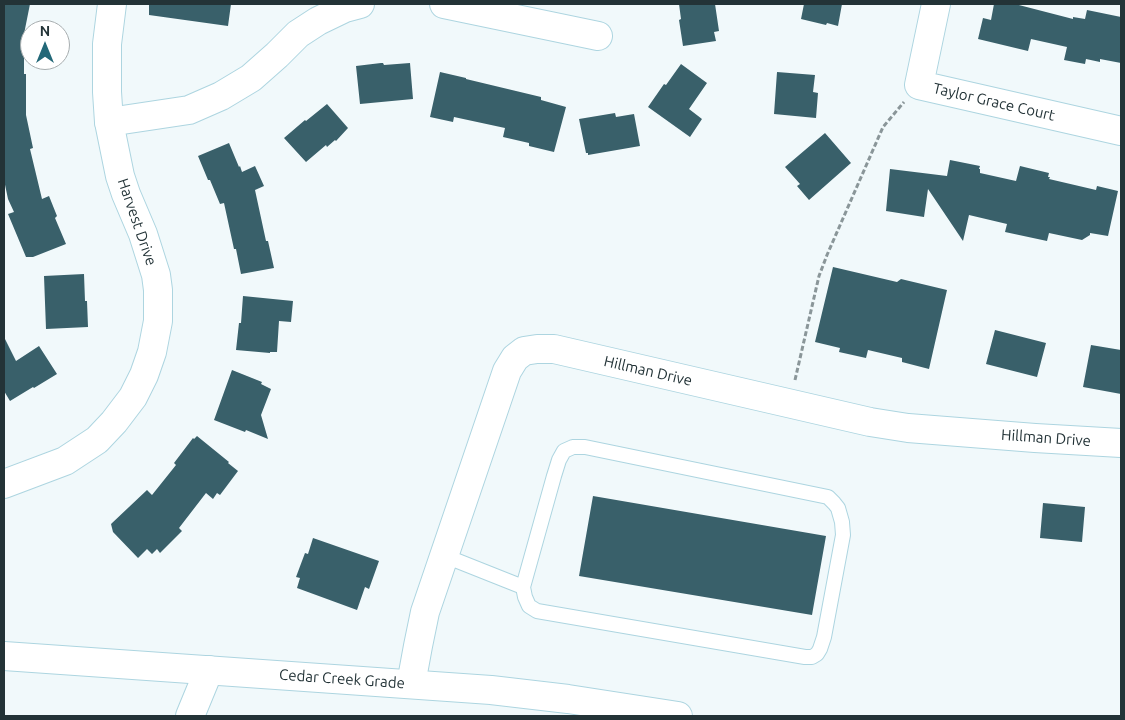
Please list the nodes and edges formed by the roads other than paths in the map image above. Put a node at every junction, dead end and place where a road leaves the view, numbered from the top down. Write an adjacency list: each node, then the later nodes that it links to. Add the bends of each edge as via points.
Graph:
1 (112, 4): 6 (street, Harvest Drive, via 107,44)
2 (360, 4): 6 (street, via 318,21 298,34 251,78 221,96 189,110)
3 (444, 4): 5 (street)
4 (936, 4): 7 (street, Taylor Grace Court, via 918,85)
5 (598, 36)
6 (109, 122): 9 (street, Harvest Drive, via 120,176 144,234 156,275 158,321 152,352 133,397 96,440 65,461)
7 (1121, 131)
8 (1121, 443): 10 (street, Hillman Drive, via 908,428 554,349 524,351 514,358 507,371)
9 (4, 484)
10 (445, 556): 11 (lane); 14 (street, Hillman Drive, via 426,612)
11 (523, 588): 11 (lane, via 559,460 564,451 573,446 828,497 838,508 842,522 843,535 824,637 820,649 812,657 537,610 529,606)
12 (4, 656): 13 (street, Cedar Creek Grade)
13 (209, 670): 14 (street, Cedar Creek Grade); 16 (street)
14 (411, 684): 15 (street, Cedar Creek Grade, via 491,690)
15 (564, 707): 17 (street, Cedar Creek Grade)
16 (190, 716)
17 (678, 716)

